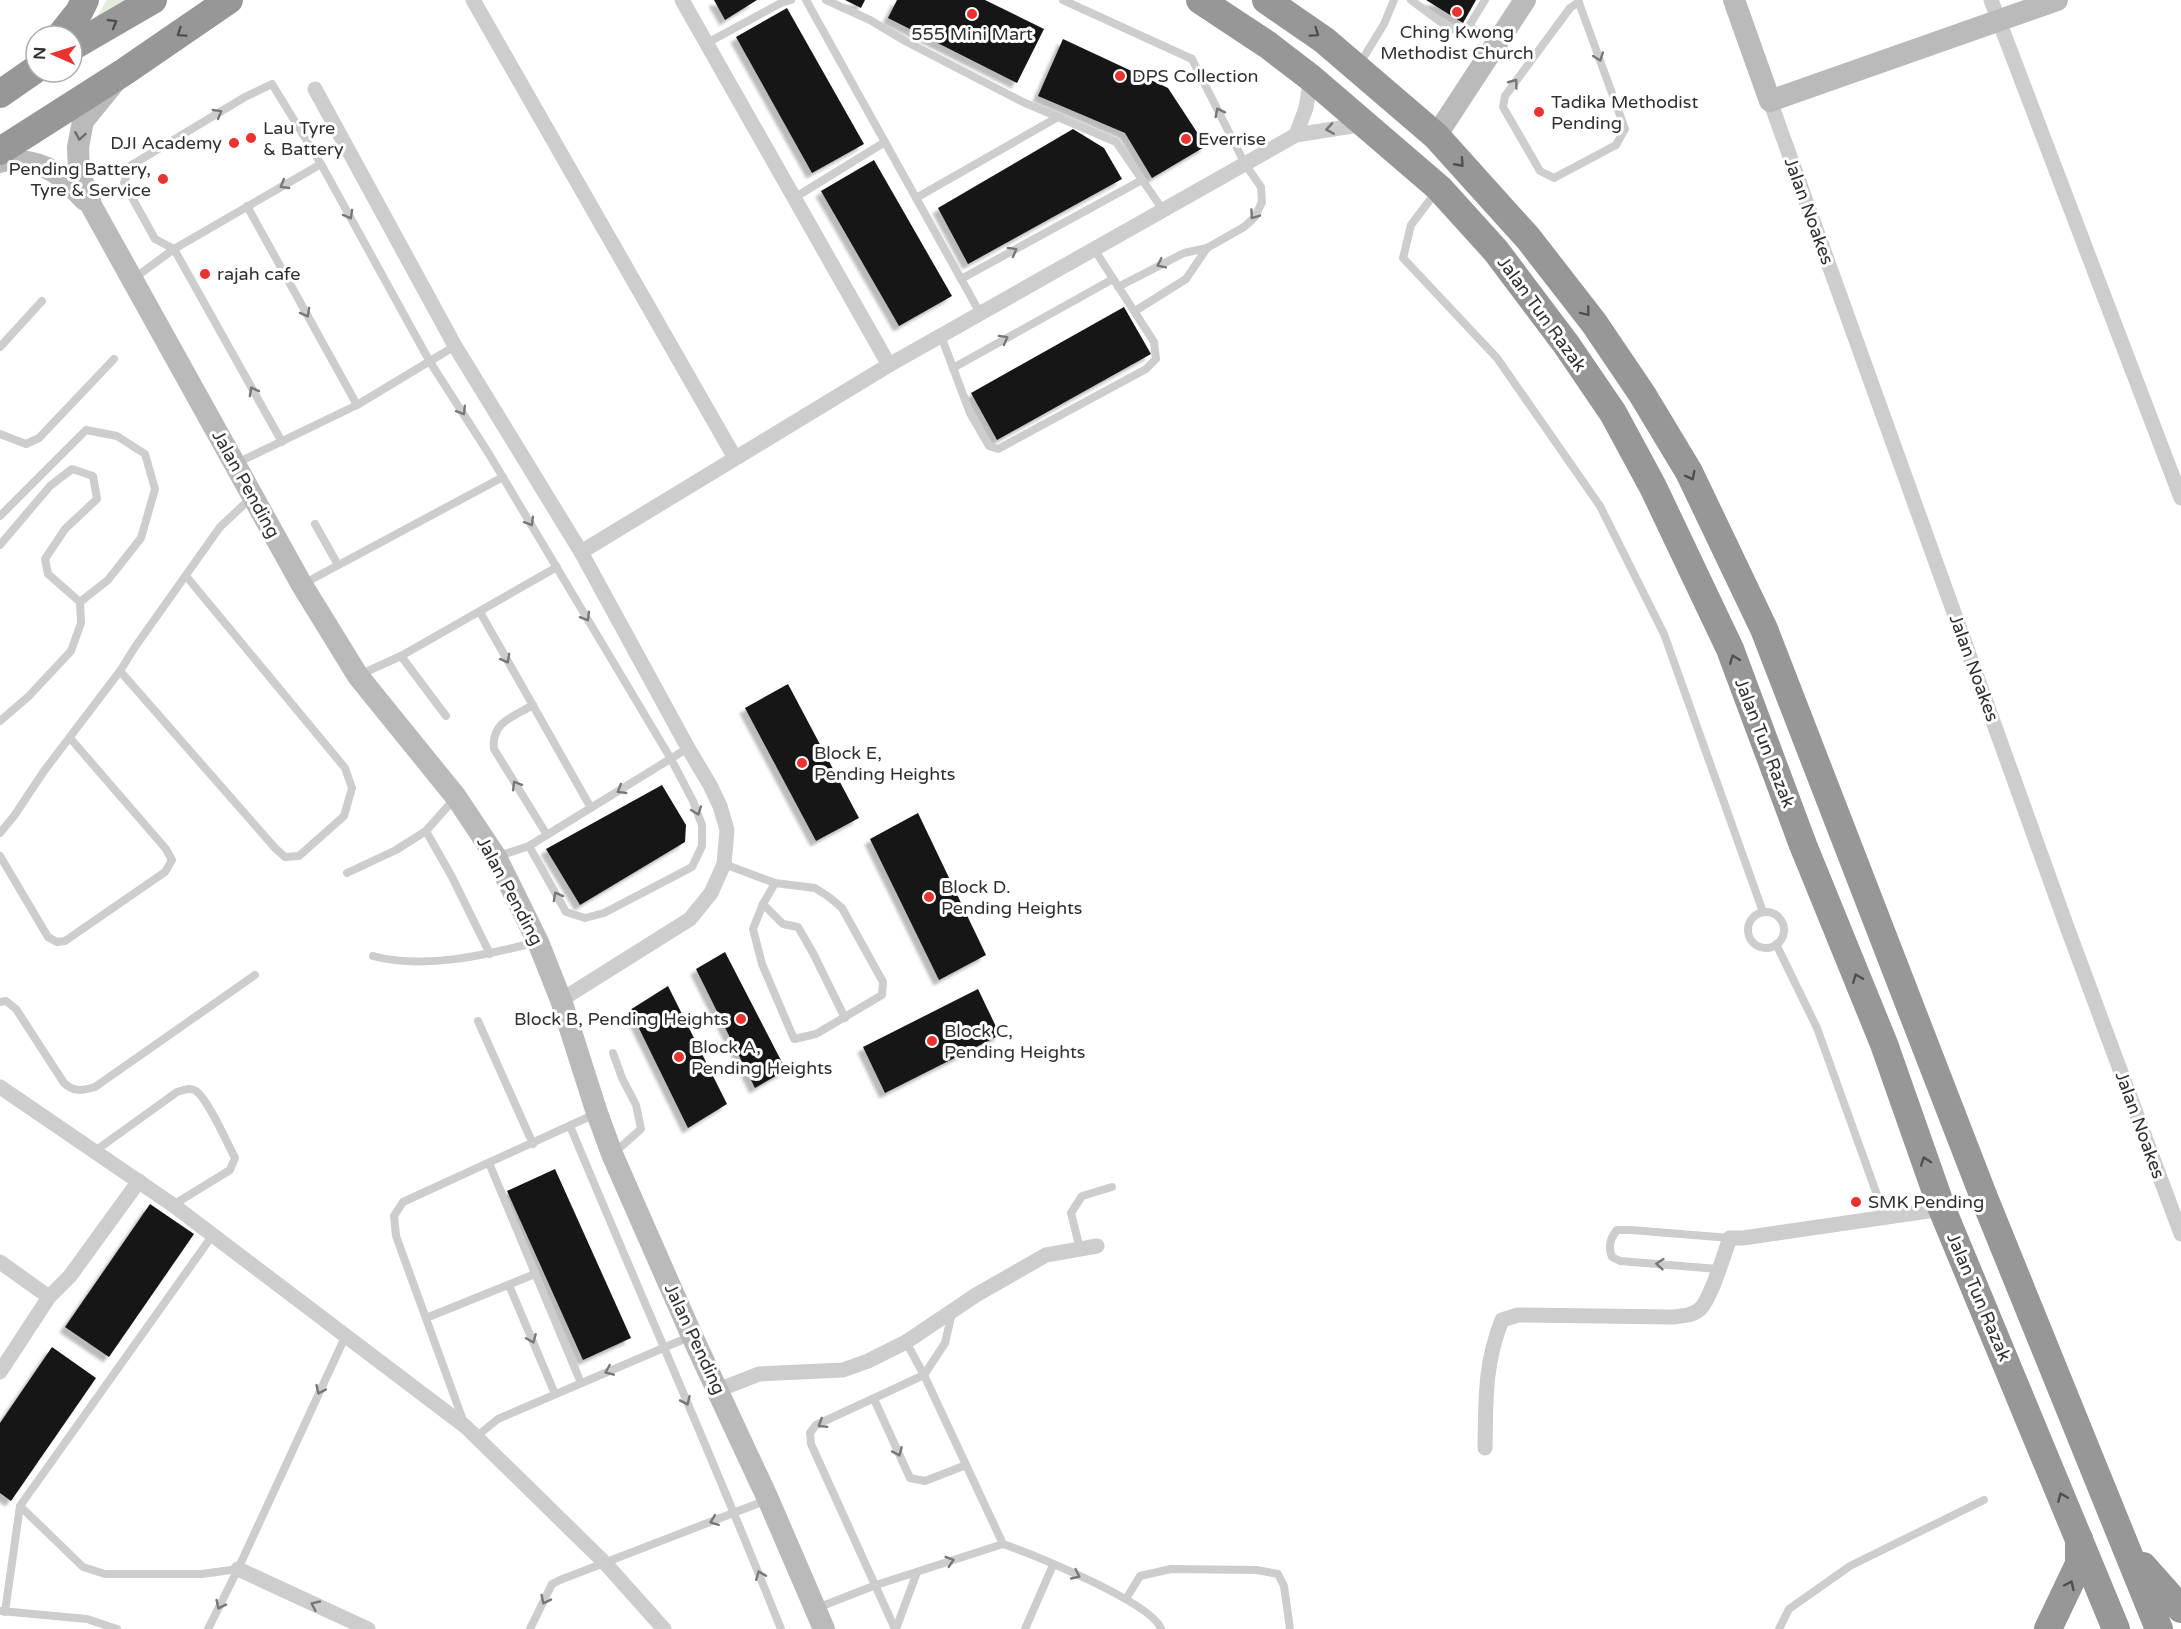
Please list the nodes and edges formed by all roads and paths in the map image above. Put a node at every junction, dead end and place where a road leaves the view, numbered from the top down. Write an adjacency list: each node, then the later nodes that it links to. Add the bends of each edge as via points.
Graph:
1 (85, 0): 21 (highway)
2 (153, 0): 23 (highway, one-way to 2)
3 (229, 0): 27 (highway, one-way to 27)
4 (473, 0): 69 (street)
5 (682, 0): 24 (street)
6 (791, 0): 24 (lane)
7 (806, 0): 37 (lane)
8 (826, 0): 33 (lane)
9 (1063, 0): 41 (lane, one-way to 9, via 1192,59)
10 (1200, 0): 29 (highway, Jalan Tun Razak)
11 (1266, 0): 26 (highway, Jalan Tun Razak, one-way to 26)
12 (1394, 0): 26 (lane)
13 (1411, 0): 22 (lane, via 1450,29)
14 (1485, 0): 22 (lane)
15 (1525, 0): 25 (street)
16 (1734, 0): 32 (street)
17 (1991, 0): 20 (street)
18 (2057, 0): 20 (street)
19 (1579, 1): 19 (lane, one-way to 19, via 1625,129 1616,145 1554,178 1540,171 1503,107 1505,96)
20 (1998, 21): 32 (street); 73 (street)
21 (70, 24)
22 (1469, 26): 25 (lane)
23 (84, 40)
24 (707, 43): 44 (street)
25 (1497, 45): 36 (street)
26 (1357, 68): 36 (highway, Jalan Tun Razak)
27 (124, 72): 38 (highway); 47 (street, one-way to 47, via 83,121 79,172)
28 (24, 77): 31 (highway)
29 (1311, 78): 34 (highway, Jalan Tun Razak); 35 (street)
30 (315, 89): 60 (street)
31 (0, 93)
32 (1770, 101): 128 (street, Jalan Noakes)
33 (1058, 117): 42 (lane, via 1116,142); 45 (lane)
34 (1365, 124): 35 (street, one-way to 35); 43 (highway, Jalan Tun Razak)
35 (1296, 135): 41 (street)
36 (1436, 136): 158 (highway, Jalan Tun Razak, one-way to 158, via 1528,238 1594,323 1689,472 1764,629 1985,1200)
37 (885, 142): 44 (lane); 45 (lane)
38 (0, 151)
39 (0, 162): 47 (street, via 37,162 63,177)
40 (321, 164): 46 (lane, one-way to 46); 50 (lane, one-way to 40, via 155,239 124,183 130,166 186,132 272,84); 63 (lane, one-way to 63)
41 (1245, 164): 48 (street); 49 (lane, one-way to 49, via 1261,187 1262,202 1255,217 1244,227)
42 (1142, 180): 48 (lane); 52 (lane, one-way to 42)
43 (1439, 188): 105 (lane, via 1411,225 1403,258 1497,358 1600,506 1664,634); 126 (highway, Jalan Tun Razak, one-way to 43, via 1884,1044 1803,845 1730,649 1653,487 1613,413 1566,344 1496,251)
44 (794, 198): 64 (street)
45 (916, 198): 52 (lane)
46 (247, 206): 50 (lane); 66 (lane, one-way to 66)
47 (92, 207): 54 (street, Jalan Pending)
48 (1163, 210): 51 (street)
49 (1207, 248): 55 (lane, one-way to 55, via 1184,253); 57 (lane, via 1186,279)
50 (174, 249): 54 (lane); 68 (lane, one-way to 50)
51 (1094, 249): 53 (lane); 58 (street)
52 (961, 279): 58 (lane)
53 (1113, 279): 55 (lane); 65 (lane, one-way to 53)
54 (132, 280): 70 (street, Jalan Pending)
55 (1118, 287): 57 (lane)
56 (42, 301): 61 (lane)
57 (1135, 311): 65 (lane, via 1154,342 1156,359 1146,369 999,449 989,446 970,413)
58 (980, 313): 59 (street)
59 (941, 336): 64 (street); 65 (lane)
60 (454, 346): 63 (lane); 77 (street)
61 (0, 347)
62 (114, 359): 67 (lane, via 39,438 26,444)
63 (430, 362): 66 (lane); 71 (lane, one-way to 71)
64 (889, 365): 69 (street)
65 (953, 368)
66 (357, 405): 68 (lane)
67 (0, 434)
68 (282, 442): 70 (lane)
69 (735, 458): 77 (street)
70 (236, 464): 72 (street, Jalan Pending)
71 (502, 477): 78 (lane); 79 (lane, one-way to 79)
72 (253, 496): 80 (lane, via 220,527); 81 (street, Jalan Pending)
73 (2181, 498)
74 (0, 516): 82 (lane, via 86,430 117,436 145,454 155,489 141,538 108,580)
75 (315, 524): 78 (lane)
76 (0, 545): 82 (lane, via 50,486 72,469 93,476 97,499 65,529 45,559 48,574)
77 (581, 552): 91 (street)
78 (338, 565): 81 (lane)
79 (557, 567): 83 (lane); 92 (lane, one-way to 92)
80 (186, 576): 85 (lane); 85 (lane, via 345,768 352,788 344,816 299,856 285,857)
81 (302, 585): 86 (street, Jalan Pending)
82 (80, 602): 89 (lane, via 81,623 71,651)
83 (480, 612): 84 (lane); 87 (lane, one-way to 87)
84 (401, 656): 86 (lane); 88 (lane)
85 (120, 670): 90 (lane)
86 (358, 676): 93 (street, Jalan Pending)
87 (533, 705): 94 (lane); 97 (lane, one-way to 87, via 494,749 492,736 497,727)
88 (446, 716)
89 (0, 721)
90 (70, 738): 96 (lane); 99 (lane, via 166,849 172,860 165,872 65,941 57,942 48,938)
91 (688, 748): 92 (lane); 101 (street, via 720,806 727,830)
92 (670, 759): 94 (lane, one-way to 94); 98 (lane, one-way to 98, via 702,825 702,846 692,867 604,913 585,918 566,912)
93 (456, 797): 95 (lane); 100 (street, Jalan Pending)
94 (591, 808): 97 (lane)
95 (426, 831): 102 (lane); 108 (lane)
96 (0, 833)
97 (547, 835): 98 (lane)
98 (529, 846): 100 (lane)
99 (0, 856)
100 (496, 857): 106 (street, Jalan Pending)
101 (724, 864): 103 (lane); 111 (street, via 711,893 690,919)
102 (346, 873)
103 (775, 883): 104 (lane); 113 (lane, via 815,888 842,908 883,982 882,995)
104 (763, 904): 113 (lane, via 783,924 798,927); 113 (lane, via 753,929 759,955 794,1039 816,1034)
105 (1763, 912): 107 (lane, via 1774,914 1782,923 1783,934); 107 (lane, via 1753,917 1748,934 1760,947)
106 (538, 942): 108 (lane); 111 (street, Jalan Pending)
107 (1776, 944): 127 (lane, via 1817,1028)
108 (490, 954): 109 (lane, via 418,962 394,962)
109 (373, 956)
110 (255, 975): 112 (lane, via 95,1087 83,1091 64,1083 16,1009 6,1001)
111 (561, 1000): 117 (street, Jalan Pending)
112 (0, 1002)
113 (845, 1018)
114 (478, 1022): 119 (lane)
115 (613, 1053): 121 (lane, via 636,1105 641,1129)
116 (0, 1087): 120 (street)
117 (597, 1113): 118 (lane); 121 (street, Jalan Pending)
118 (570, 1126): 119 (lane); 143 (lane)
119 (532, 1144): 122 (lane)
120 (95, 1150): 123 (street); 125 (lane, via 177,1092 197,1092 235,1158 230,1170)
121 (612, 1154): 140 (street, Jalan Pending)
122 (489, 1163): 135 (lane); 139 (lane, via 403,1202 394,1216 396,1236)
123 (140, 1181): 125 (street); 137 (street)
124 (1112, 1187): 132 (lane, via 1082,1196 1071,1213)
125 (173, 1205): 129 (street)
126 (1942, 1209): 127 (street); 157 (highway, Jalan Tun Razak, one-way to 126)
127 (1885, 1217): 130 (street)
128 (2181, 1234)
129 (212, 1236): 141 (street); 155 (lane)
130 (1730, 1238): 134 (street); 134 (lane, one-way to 130, via 1620,1261 1612,1257 1611,1236 1617,1230 1631,1230)
131 (1097, 1246): 132 (street)
132 (1080, 1249): 138 (street, via 1046,1255)
133 (0, 1262): 137 (street)
134 (1718, 1269): 151 (street, via 1701,1308 1688,1316 1518,1314 1502,1320 1487,1367)
135 (535, 1274): 136 (lane); 146 (lane)
136 (509, 1285): 139 (lane); 148 (lane, one-way to 148)
137 (50, 1297): 144 (street)
138 (953, 1311): 142 (street); 145 (lane, via 945,1343)
139 (426, 1318): 150 (lane)
140 (692, 1336): 143 (lane); 147 (street, Jalan Pending)
141 (345, 1337): 150 (street); 162 (lane, one-way to 162)
142 (906, 1342): 145 (lane); 147 (street, via 843,1370 759,1374)
143 (663, 1348): 146 (lane, one-way to 146); 156 (lane, one-way to 156)
144 (0, 1372)
145 (924, 1375): 149 (lane); 152 (lane)
146 (581, 1383): 148 (lane)
147 (718, 1390): 153 (street, Jalan Pending)
148 (555, 1394): 150 (lane)
149 (874, 1399): 152 (lane, one-way to 152, via 910,1478 925,1481); 164 (lane, one-way to 164, via 816,1425 810,1433 811,1443)
150 (471, 1432): 160 (street)
151 (1485, 1448)
152 (966, 1465): 159 (lane)
153 (768, 1499): 156 (lane); 166 (street, Jalan Pending)
154 (1984, 1500): 180 (lane, via 1850,1566 1789,1609)
155 (20, 1506): 162 (lane, via 83,1567 105,1574 202,1574); 168 (lane)
156 (735, 1513): 160 (lane, one-way to 160); 174 (lane, one-way to 156)
157 (2079, 1538): 181 (highway, one-way to 157, via 2079,1564); 182 (highway, Jalan Tun Razak)
158 (2125, 1543): 167 (highway); 183 (highway, Jalan Tun Razak)
159 (1003, 1544): 161 (lane); 163 (lane, one-way to 159)
160 (604, 1563): 172 (lane, one-way to 172, via 552,1584); 173 (street)
161 (1053, 1565): 165 (lane, one-way to 165); 177 (lane)
162 (238, 1569): 169 (street, one-way to 162); 171 (lane, one-way to 171)
163 (917, 1572): 164 (lane); 176 (lane)
164 (876, 1585): 166 (lane); 176 (lane)
165 (1126, 1599): 178 (lane, via 1145,1611); 179 (lane, via 1140,1576 1171,1569 1257,1570 1278,1574 1284,1586)
166 (815, 1608): 175 (street, Jalan Pending)
167 (2181, 1609)
168 (2, 1611): 170 (lane, via 87,1619)
169 (359, 1627)
170 (117, 1629)
171 (208, 1629)
172 (530, 1629)
173 (664, 1629)
174 (781, 1629)
175 (824, 1629)
176 (896, 1629)
177 (1025, 1629)
178 (1161, 1629)
179 (1290, 1629)
180 (1779, 1629)
181 (2048, 1629)
182 (2116, 1629)
183 (2159, 1629)

